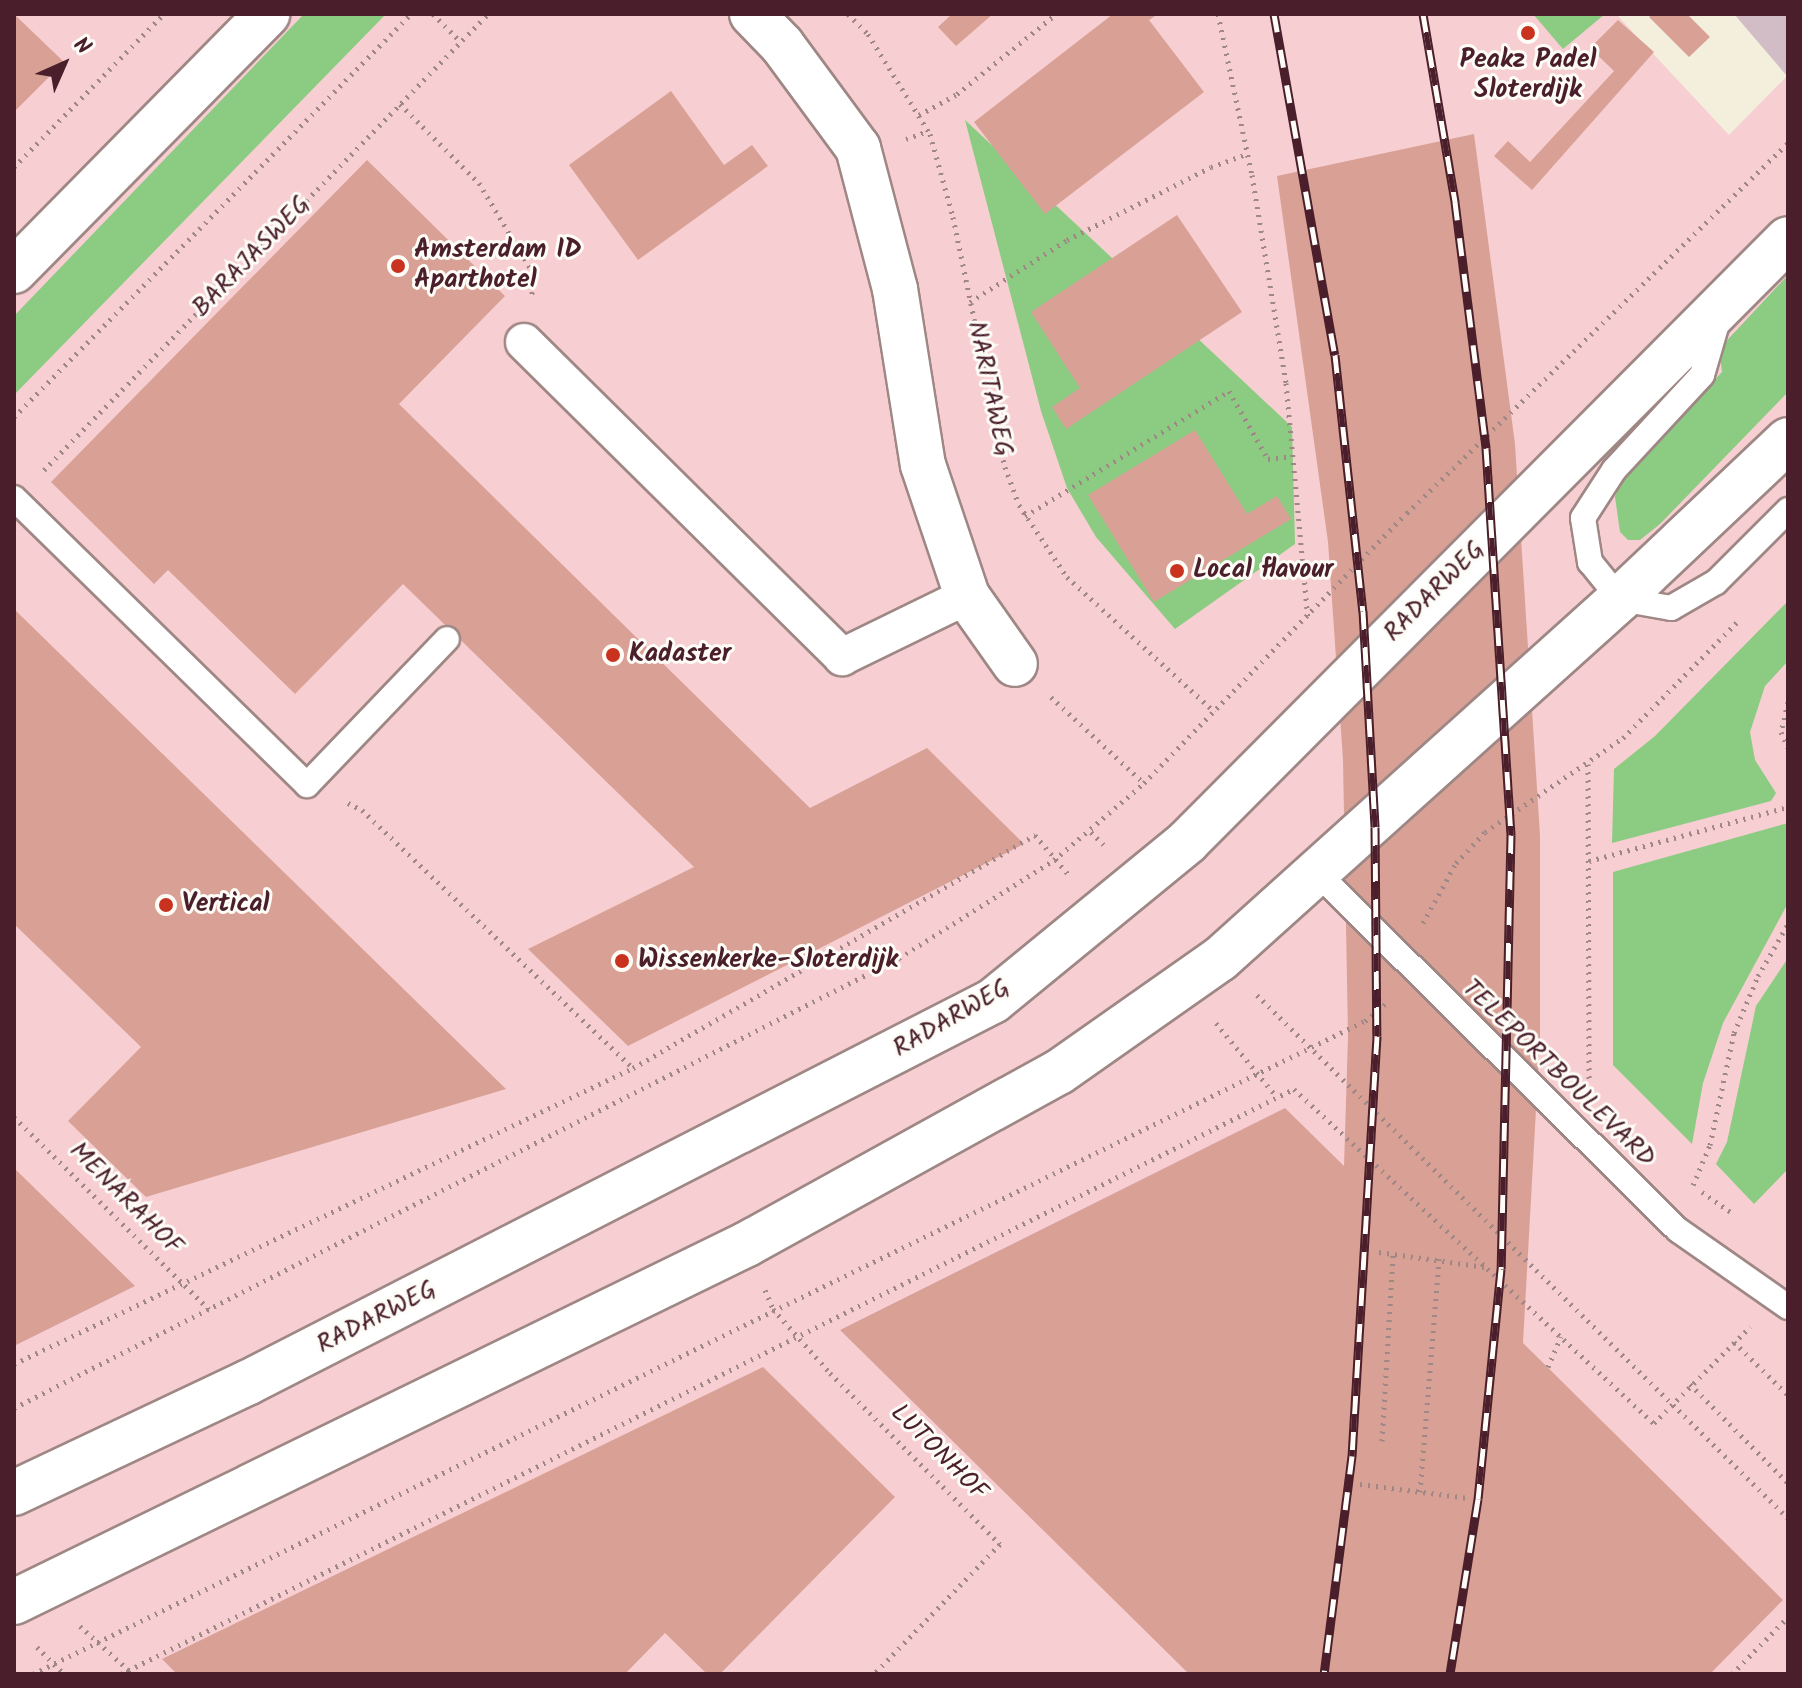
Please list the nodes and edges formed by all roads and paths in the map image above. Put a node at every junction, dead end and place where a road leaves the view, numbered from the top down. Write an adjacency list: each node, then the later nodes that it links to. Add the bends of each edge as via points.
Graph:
1 (164, 14): 15 (path)
2 (267, 14): 17 (street)
3 (411, 14): 21 (path)
4 (433, 14): 10 (path)
5 (488, 14): 10 (path, BARAJASWEG)
6 (752, 14): 27 (street, via 782,45 858,148 895,289 923,465)
7 (848, 14): 12 (path, NARITAWEG, via 868,34)
8 (1056, 14): 12 (path, via 968,86)
9 (1218, 14): 14 (path)
10 (461, 42): 11 (path, BARAJASWEG)
11 (400, 104): 20 (path, via 479,183 535,276); 24 (path, BARAJASWEG)
12 (919, 115): 18 (path, NARITAWEG, via 930,134 949,203)
13 (1788, 143): 30 (path, via 1407,513)
14 (1248, 154): 18 (path, via 1211,167 1079,234); 23 (path, via 1286,383)
15 (14, 167)
16 (1788, 239): 19 (street, RADARWEG)
17 (14, 271)
18 (970, 302): 26 (path, NARITAWEG, via 1005,467)
19 (1722, 307): 28 (lane, via 1702,375 1614,470 1583,518 1590,562); 74 (street, RADARWEG, via 1187,842 993,1001 247,1383)
20 (524, 342): 27 (street, via 842,657)
21 (14, 417)
22 (1788, 440): 28 (street)
23 (1291, 456): 26 (path, via 1268,459 1229,391); 30 (path)
24 (15, 499): 38 (lane)
25 (1788, 510): 28 (lane, via 1716,582 1671,608)
26 (1025, 516): 34 (path, NARITAWEG, via 1067,577)
27 (967, 596): 32 (street)
28 (1620, 599): 42 (street)
29 (1744, 615): 36 (path, via 1623,738)
30 (1308, 619): 34 (path)
31 (447, 639): 38 (lane)
32 (1015, 664): 37 (path)
33 (1788, 702): 35 (path, via 1781,732)
34 (1215, 712): 37 (path)
35 (1788, 748)
36 (1588, 763): 41 (path); 44 (path, via 1485,832 1456,863 1424,921)
37 (1144, 783): 59 (path, via 1091,832 899,958)
38 (307, 785): 46 (path, via 362,810)
39 (1788, 807): 41 (path)
40 (1035, 835): 46 (path)
41 (1589, 861): 47 (path, via 1588,1080)
42 (1317, 873): 44 (lane, TELEPORTBOULEVARD); 52 (street, via 1220,959 1059,1072)
43 (1788, 924): 50 (path, via 1734,1033 1710,1145)
44 (1409, 969): 45 (path, via 1389,1001 1365,1021); 58 (lane, TELEPORTBOULEVARD, via 1678,1230)
45 (1311, 1046): 60 (path); 68 (path)
46 (633, 1068): 57 (path)
47 (1598, 1090)
48 (14, 1117): 57 (path, MENARAHOF)
49 (1683, 1175): 50 (path)
50 (1693, 1185): 51 (path)
51 (1741, 1219)
52 (747, 1244): 60 (path, LUTONHOF); 77 (street)
53 (1379, 1252): 54 (path)
54 (1393, 1254): 55 (path); 70 (path)
55 (1439, 1259): 56 (path); 73 (path)
56 (1491, 1268)
57 (182, 1283): 59 (path, MENARAHOF); 64 (path)
58 (1782, 1303): 63 (path)
59 (209, 1309): 69 (path)
60 (773, 1309): 61 (path, LUTONHOF); 79 (path, via 477,1460)
61 (796, 1335): 62 (path, via 1294,1089); 82 (path); 83 (path, LUTONHOF, via 1000,1544)
62 (1561, 1337): 65 (path); 68 (path, via 1654,1423)
63 (1734, 1342): 66 (path); 67 (path)
64 (14, 1364)
65 (1548, 1367)
66 (1690, 1384): 68 (path); 71 (path)
67 (1788, 1395)
68 (1675, 1401): 76 (path)
69 (14, 1408)
70 (1382, 1441)
71 (1788, 1483)
72 (1360, 1484): 73 (path)
73 (1420, 1492): 75 (path)
74 (14, 1493)
75 (1468, 1498)
76 (1788, 1518)
77 (14, 1602)
78 (1788, 1617): 84 (path)
79 (54, 1664): 80 (path); 81 (path)
80 (33, 1674)
81 (64, 1674)
82 (121, 1674)
83 (874, 1674)
84 (1732, 1674)

